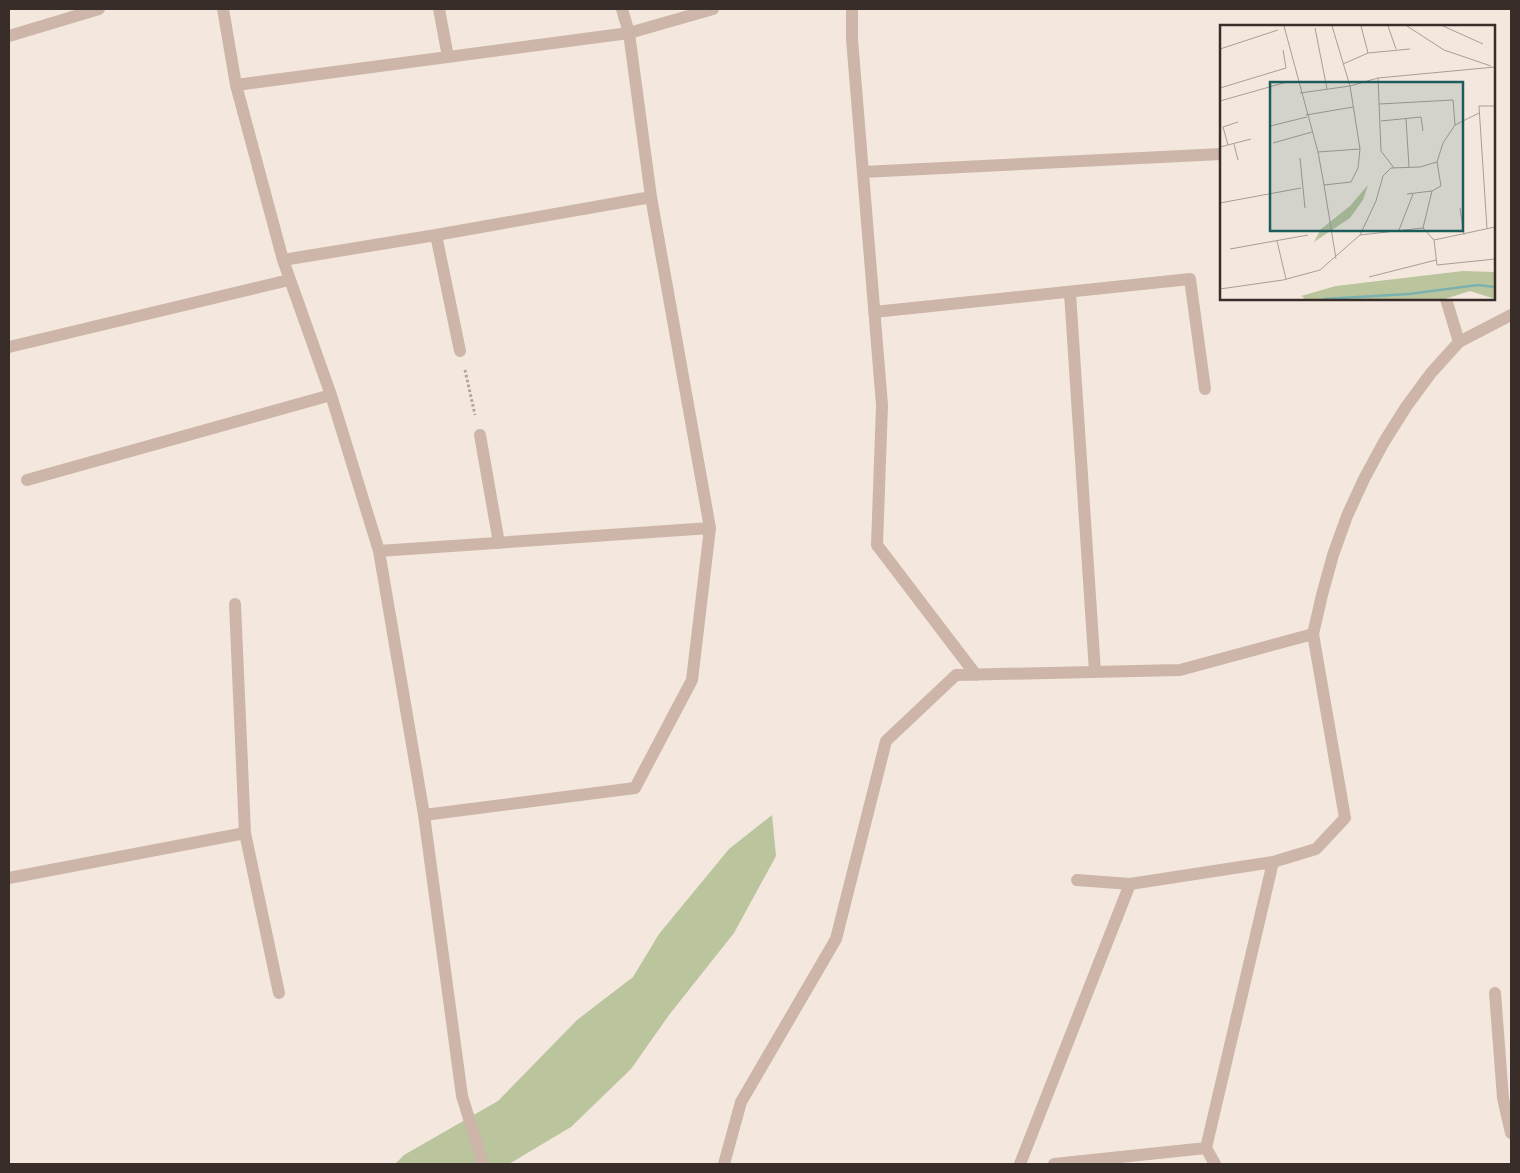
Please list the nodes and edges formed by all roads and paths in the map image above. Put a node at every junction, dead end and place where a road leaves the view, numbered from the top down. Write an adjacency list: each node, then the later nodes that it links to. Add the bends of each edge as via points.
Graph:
1 (99, 9): 8 (street)
2 (223, 9): 10 (street)
3 (439, 9): 9 (street)
4 (622, 9): 7 (street)
5 (713, 9): 7 (street)
6 (852, 9): 12 (street)
7 (629, 33): 9 (street); 13 (street)
8 (9, 36)
9 (448, 57): 10 (street)
10 (236, 85): 15 (street)
11 (1220, 154): 12 (street)
12 (863, 172): 19 (street)
13 (651, 197): 14 (street); 28 (street)
14 (436, 235): 15 (street); 23 (street)
15 (283, 260): 16 (street)
16 (289, 280): 22 (street); 25 (street)
17 (1070, 293): 19 (street); 24 (street, via 1190,279); 33 (street)
18 (1446, 300): 21 (street)
19 (874, 312): 34 (street, via 882,405 877,545)
20 (1511, 315): 21 (street)
21 (1459, 342): 32 (street, via 1406,407 1364,479 1333,555)
22 (9, 347)
23 (460, 351): 26 (path)
24 (1205, 389)
25 (332, 395): 27 (street); 30 (street)
26 (480, 435): 29 (street)
27 (27, 480)
28 (710, 528): 29 (street); 35 (street, via 692,680 635,788)
29 (500, 543): 30 (street)
30 (379, 551): 35 (street)
31 (235, 604): 36 (street)
32 (1313, 634): 33 (street, via 1180,670); 37 (street, via 1344,818 1316,849)
33 (1095, 672): 34 (street)
34 (976, 675): 46 (street, via 956,675 886,741 836,939 741,1102)
35 (424, 815): 45 (street, via 462,1096)
36 (246, 833): 38 (street); 41 (street)
37 (1273, 862): 40 (street); 44 (street)
38 (9, 878)
39 (1077, 880): 40 (street)
40 (1130, 884): 47 (street)
41 (279, 993)
42 (1495, 993): 43 (street, via 1503,1098)
43 (1511, 1133)
44 (1206, 1148): 48 (street); 49 (street)
45 (483, 1164)
46 (724, 1164)
47 (1020, 1164)
48 (1054, 1164)
49 (1214, 1164)

